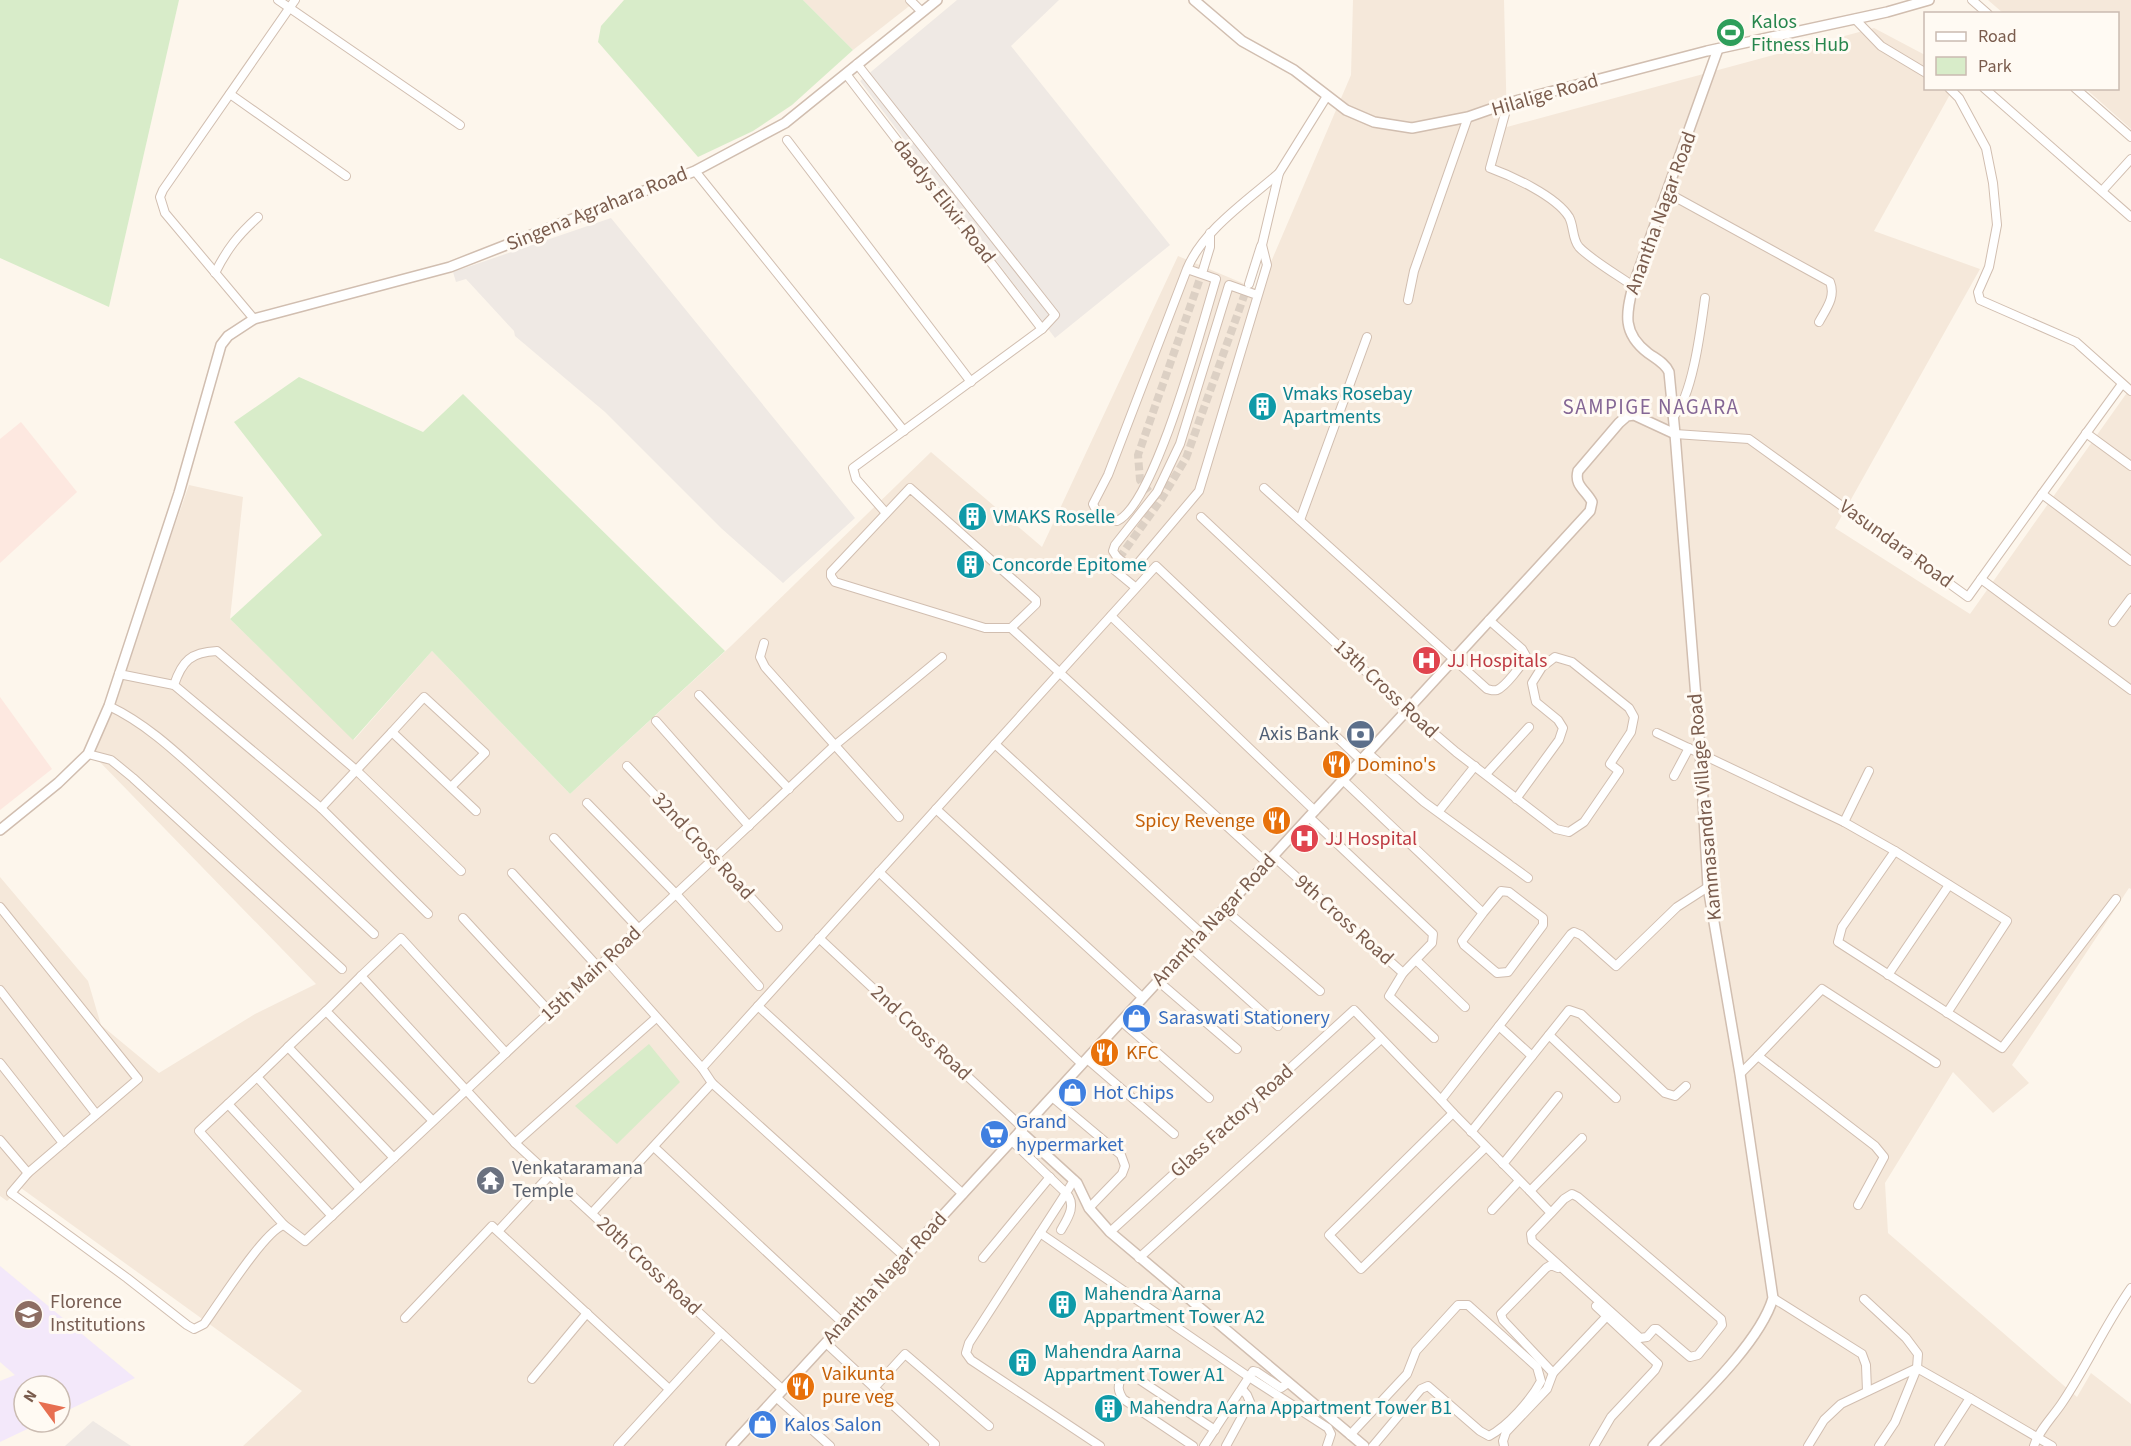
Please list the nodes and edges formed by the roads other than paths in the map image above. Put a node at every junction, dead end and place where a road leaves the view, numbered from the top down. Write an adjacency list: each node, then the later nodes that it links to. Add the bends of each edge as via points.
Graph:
1 (278, 0): 8 (street)
2 (295, 0): 8 (street)
3 (910, 0): 10 (street)
4 (937, 0): 10 (street, Singena Agrahara Road)
5 (1194, 0): 20 (street, Hilalige Road, via 1242,41 1294,70)
6 (1929, 0): 11 (street, Hilalige Road)
7 (1972, 0): 9 (street)
8 (290, 8): 19 (street); 23 (street)
9 (1978, 10)
10 (922, 12): 13 (street, Singena Agrahara Road)
11 (1855, 19): 12 (street, Hilalige Road); 14 (street, via 1881,46)
12 (1718, 49): 21 (street, Hilalige Road); 31 (street, Anantha Nagar Road)
13 (857, 64): 15 (street, Singena Agrahara Road); 46 (street, daadys Elixir Road, via 1054,315)
14 (1924, 72)
15 (846, 74): 27 (street, Singena Agrahara Road, via 785,123); 46 (street, daadys Elixir Road)
16 (1951, 90): 49 (street, via 1986,148 1993,183 1997,225 1989,267 1978,292 1980,300 2076,342)
17 (1986, 90): 30 (street)
18 (2077, 90): 24 (street)
19 (230, 94): 29 (street); 38 (street, via 160,197 165,213)
20 (1328, 96): 22 (street, Hilalige Road, via 1353,114 1385,125 1412,128); 28 (street)
21 (1508, 103): 22 (street, Hilalige Road); 40 (street, via 1490,168 1557,204 1569,218 1579,247)
22 (1468, 117): 43 (street, via 1414,271)
23 (460, 125)
24 (2131, 137)
25 (787, 140): 48 (street)
26 (2131, 159): 30 (street)
27 (695, 171): 44 (street, Singena Agrahara Road, via 450,267); 52 (street)
28 (1279, 173): 34 (street); 35 (street)
29 (346, 176)
30 (2102, 191): 33 (street)
31 (1666, 192): 40 (street, Anantha Nagar Road); 45 (street, via 1830,282 1833,294)
32 (258, 217): 38 (street, via 225,252)
33 (2131, 217)
34 (1210, 233): 36 (street); 37 (street)
35 (1262, 244): 39 (street); 41 (street, via 1267,265)
36 (1187, 268): 58 (street, via 1216,279 1168,434 1146,487); 58 (street, via 1108,475 1093,504 1097,512 1117,521)
37 (1203, 270)
38 (215, 273): 44 (street)
39 (1249, 285)
40 (1633, 286): 51 (street, Anantha Nagar Road, via 1627,323 1640,345 1667,368)
41 (1257, 295): 59 (street, via 1229,285 1180,444 1157,492); 59 (street, via 1199,491 1134,567 1113,551)
42 (1705, 298): 51 (street, via 1698,348 1682,408)
43 (1408, 300)
44 (254, 319): 76 (street, Singena Agrahara Road, via 221,345 179,494)
45 (1819, 322)
46 (1042, 329): 48 (street)
47 (1367, 337): 62 (street)
48 (970, 382): 52 (street)
49 (2122, 384): 50 (street); 53 (street, Vasundara Road)
50 (2131, 391)
51 (1674, 416): 54 (street, Anantha Nagar Road)
52 (904, 431): 60 (street, via 853,468 856,479)
53 (2086, 433): 55 (street); 57 (street, Vasundara Road)
54 (1675, 434): 65 (street, Vasundara Road, via 1749,439 1968,597); 69 (street, Anantha Nagar Road, via 1634,415 1619,423 1578,471 1578,485 1592,502 1590,511); 89 (street, Kammasandra Village Road)
55 (2131, 466)
56 (1264, 488): 62 (street)
57 (2042, 494): 63 (street); 65 (street, Vasundara Road)
58 (1135, 502): 59 (street)
59 (1143, 509)
60 (886, 513): 71 (street, via 910,488 1036,600); 71 (street, via 831,572 835,582 986,628)
61 (1201, 517): 81 (street, 13th Cross Road)
62 (1300, 520): 74 (street)
63 (2131, 561)
64 (1112, 568): 66 (street)
65 (1981, 579): 78 (street)
66 (1135, 587): 68 (street); 91 (street, via 1156,566)
67 (2131, 598): 70 (street)
68 (1111, 616): 75 (street); 107 (street)
69 (1490, 620): 74 (street, Anantha Nagar Road); 74 (street, via 1526,656 1500,689 1487,689)
70 (2113, 622)
71 (1011, 628): 75 (street, 9th Cross Road)
72 (764, 643): 87 (street, via 760,657 765,667)
73 (942, 657): 87 (street, 15th Main Road)
74 (1454, 659): 81 (street, Anantha Nagar Road)
75 (1060, 672): 86 (street); 115 (street, 9th Cross Road)
76 (119, 674): 77 (street); 80 (street)
77 (174, 685): 94 (street, via 188,659 200,652 217,651); 103 (street)
78 (2131, 690)
79 (699, 695): 100 (street)
80 (109, 706): 90 (street); 131 (street, via 132,717 163,741)
81 (1407, 710): 91 (street, Anantha Nagar Road); 93 (street, 13th Cross Road)
82 (656, 721): 110 (street)
83 (1529, 727): 96 (street)
84 (392, 732): 94 (street); 99 (street); 99 (street, via 424,697 485,753)
85 (1657, 734): 88 (street)
86 (995, 744): 104 (street); 132 (street)
87 (834, 746): 100 (street, 15th Main Road); 108 (street)
88 (1689, 748): 89 (street); 97 (street)
89 (1701, 753): 109 (street); 121 (street, Kammasandra Village Road)
90 (88, 754): 111 (street); 138 (street, via 111,760 133,778)
91 (1364, 756): 98 (street, Anantha Nagar Road); 106 (street)
92 (627, 766): 114 (street, 32nd Cross Road)
93 (1475, 766): 96 (street, 13th Cross Road); 106 (street)
94 (356, 770): 103 (street); 116 (street)
95 (1869, 771): 109 (street)
96 (1486, 774): 101 (street, 13th Cross Road)
97 (1674, 776)
98 (1342, 780): 107 (street, Anantha Nagar Road); 126 (street)
99 (452, 787): 105 (street)
100 (789, 789): 110 (street, 15th Main Road)
101 (1516, 799): 101 (street, 13th Cross Road, via 1559,740 1563,728 1536,702 1532,683 1555,657 1572,662 1629,708 1634,717 1631,732 1610,764 1619,771 1584,822 1569,832 1556,829)
102 (587, 803): 122 (street)
103 (321, 808): 127 (street)
104 (936, 809): 117 (street); 146 (street)
105 (476, 811)
106 (1439, 812): 119 (street)
107 (1312, 814): 115 (street, Anantha Nagar Road); 136 (street, via 1433,934 1432,943)
108 (899, 817)
109 (1844, 822): 113 (street)
110 (750, 826): 114 (street, 15th Main Road)
111 (0, 830)
112 (554, 838): 130 (street)
113 (1895, 851): 120 (street); 140 (street, via 1842,927 1838,942)
114 (716, 858): 122 (street, 15th Main Road); 129 (street, 32nd Cross Road)
115 (1269, 859): 125 (street, Anantha Nagar Road); 139 (street, 9th Cross Road)
116 (461, 871)
117 (879, 872): 133 (street); 164 (street)
118 (512, 873): 137 (street)
119 (1528, 878)
120 (1949, 885): 140 (street); 151 (street, via 2007,921)
121 (1708, 887): 155 (street, via 1685,900 1616,966 1574,932); 168 (street, Kammasandra Village Road)
122 (676, 894): 130 (street, 15th Main Road); 143 (street)
123 (2116, 898): 151 (street, via 2002,1048)
124 (0, 907): 180 (street, via 138,1079)
125 (1224, 909): 132 (street, Anantha Nagar Road); 145 (street)
126 (1483, 913): 126 (street, via 1504,891 1545,921 1503,974 1462,941)
127 (429, 914)
128 (463, 918): 150 (street)
129 (778, 927)
130 (639, 929): 135 (street, 15th Main Road)
131 (374, 934)
132 (1202, 934): 134 (street, Anantha Nagar Road)
133 (819, 938): 147 (street); 182 (street, 2nd Cross Road)
134 (1190, 947): 142 (street, Anantha Nagar Road); 154 (street)
135 (606, 960): 137 (street, 15th Main Road); 152 (street)
136 (1416, 960): 139 (street); 148 (street)
137 (598, 967): 150 (street, 15th Main Road)
138 (342, 969)
139 (1403, 973): 157 (street, 9th Cross Road, via 1389,996)
140 (1888, 975): 151 (street)
141 (361, 976): 149 (street); 161 (street, via 401,938); 172 (street, 20th Cross Road)
142 (1158, 981): 146 (street, Anantha Nagar Road); 160 (street)
143 (759, 986)
144 (0, 990): 180 (street)
145 (1320, 991)
146 (1143, 998): 153 (street, Anantha Nagar Road)
147 (758, 1006): 167 (street); 202 (street)
148 (1465, 1007)
149 (326, 1011): 159 (street); 181 (street)
150 (550, 1012): 161 (street, 15th Main Road)
151 (1947, 1013)
152 (656, 1018): 167 (street); 189 (street)
153 (1121, 1021): 164 (street, Anantha Nagar Road); 175 (street)
154 (1278, 1026)
155 (1499, 1026): 162 (street); 177 (street)
156 (1549, 1035): 162 (street); 171 (street, via 1564,1014 1575,1011 1665,1093 1675,1096); 176 (street)
157 (1434, 1038)
158 (1381, 1039): 177 (street); 212 (street, Glass Factory Road, via 1354,1010); 216 (street, Glass Factory Road)
159 (288, 1047): 169 (street); 192 (street)
160 (1237, 1049)
161 (506, 1053): 172 (street, 15th Main Road)
162 (1532, 1056): 183 (street)
163 (1758, 1056): 165 (street, via 1822,989); 168 (street); 203 (street, via 1884,1157)
164 (1084, 1061): 174 (street, Anantha Nagar Road); 184 (street)
165 (1936, 1063)
166 (0, 1064): 188 (street)
167 (702, 1068): 170 (street)
168 (1740, 1074): 218 (street, Kammasandra Village Road)
169 (257, 1077): 178 (street); 199 (street)
170 (712, 1083): 190 (street); 214 (street)
171 (1686, 1086)
172 (466, 1090): 181 (street, 15th Main Road); 189 (street, 20th Cross Road)
173 (1558, 1096): 193 (street)
174 (1052, 1097): 182 (street, Anantha Nagar Road); 204 (street, via 1121,1155 1125,1166)
175 (1209, 1098)
176 (1616, 1098)
177 (1442, 1100): 179 (street)
178 (228, 1104): 208 (street); 209 (street, via 199,1131)
179 (1453, 1113): 183 (street); 191 (street, via 1329,1235 1361,1269)
180 (96, 1114): 188 (street)
181 (434, 1121): 192 (street, 15th Main Road)
182 (1022, 1130): 187 (street, Anantha Nagar Road); 197 (street)
183 (1472, 1132): 191 (street)
184 (1174, 1134)
185 (1582, 1138): 200 (street)
186 (0, 1140): 194 (street)
187 (1012, 1141): 196 (street); 202 (street, Anantha Nagar Road)
188 (63, 1143): 194 (street)
189 (515, 1143): 195 (street, 20th Cross Road)
190 (654, 1147): 206 (street); 223 (street)
191 (1486, 1147): 193 (street)
192 (394, 1158): 199 (street, 15th Main Road)
193 (1503, 1164): 198 (street)
194 (28, 1173): 209 (street, via 11,1193 194,1329 204,1324 256,1252 278,1226)
195 (549, 1176): 206 (street, 20th Cross Road); 210 (street)
196 (1050, 1177): 201 (street); 215 (street)
197 (1074, 1180): 201 (street); 204 (street)
198 (1519, 1181): 200 (street); 205 (street)
199 (360, 1189): 208 (street, 15th Main Road)
200 (1530, 1191): 207 (street)
201 (1066, 1193): 211 (street, via 1072,1206); 213 (street)
202 (963, 1194): 214 (street, Anantha Nagar Road)
203 (1858, 1204)
204 (1089, 1208): 212 (street)
205 (1492, 1210)
206 (592, 1213): 224 (street, 20th Cross Road)
207 (1551, 1213): 207 (street, via 1572,1194 1578,1197 1721,1319 1722,1325 1698,1355 1690,1357 1657,1329 1640,1338 1532,1241 1531,1234)
208 (332, 1216): 209 (street, 15th Main Road, via 305,1241)
209 (284, 1225)
210 (501, 1228)
211 (1061, 1230)
212 (1110, 1232): 216 (street)
213 (1040, 1233): 228 (street); 245 (street, via 966,1353)
214 (905, 1257): 223 (street, Anantha Nagar Road)
215 (983, 1258)
216 (1139, 1258): 230 (street)
217 (2131, 1288): 240 (street, via 2061,1405)
218 (1773, 1298): 234 (street, via 1862,1354); 254 (street, via 1761,1324 1732,1362)
219 (1864, 1299): 226 (street, via 1906,1338 1918,1354)
220 (587, 1313): 222 (street, via 492,1226); 229 (street); 232 (street)
221 (1606, 1316): 227 (street); 227 (street, via 1551,1265 1503,1310 1503,1320); 253 (street, via 1658,1364 1611,1417)
222 (405, 1318)
223 (844, 1324): 225 (street, Anantha Nagar Road)
224 (721, 1333): 232 (street); 235 (street, 20th Cross Road)
225 (826, 1343): 231 (street); 235 (street, Anantha Nagar Road)
226 (1917, 1368): 234 (street); 236 (street); 256 (street, via 1895,1422)
227 (1553, 1373): 252 (street, via 1547,1389 1506,1432)
228 (1249, 1377): 230 (street, via 1253,1371 1281,1388); 233 (street); 249 (street, via 1328,1428 1331,1434)
229 (532, 1379)
230 (1288, 1383): 239 (street)
231 (874, 1388): 237 (street, via 905,1354); 244 (street)
232 (669, 1389): 241 (street)
233 (1242, 1389): 238 (street); 248 (street, via 1250,1402)
234 (1868, 1391): 255 (street, via 1841,1404 1824,1420)
235 (780, 1393): 242 (street, Anantha Nagar Road); 243 (street, 20th Cross Road)
236 (1970, 1398): 240 (street); 257 (street)
237 (989, 1426)
238 (1215, 1430): 246 (street, via 1137,1378 1122,1377 1118,1392 1123,1399); 247 (street)
239 (1350, 1434): 250 (street); 251 (street, via 1407,1374 1416,1351 1458,1305 1468,1305 1537,1367 1541,1381 1534,1395 1489,1436 1428,1386 1421,1389)
240 (2037, 1437): 258 (street); 259 (street)
241 (618, 1446)
242 (731, 1446)
243 (830, 1446)
244 (933, 1446)
245 (1100, 1446)
246 (1193, 1446)
247 (1204, 1446)
248 (1226, 1446)
249 (1327, 1446)
250 (1364, 1446)
251 (1373, 1446)
252 (1504, 1446)
253 (1594, 1446)
254 (1653, 1446)
255 (1808, 1446)
256 (1879, 1446)
257 (1939, 1446)
258 (2034, 1446)
259 (2052, 1446)

